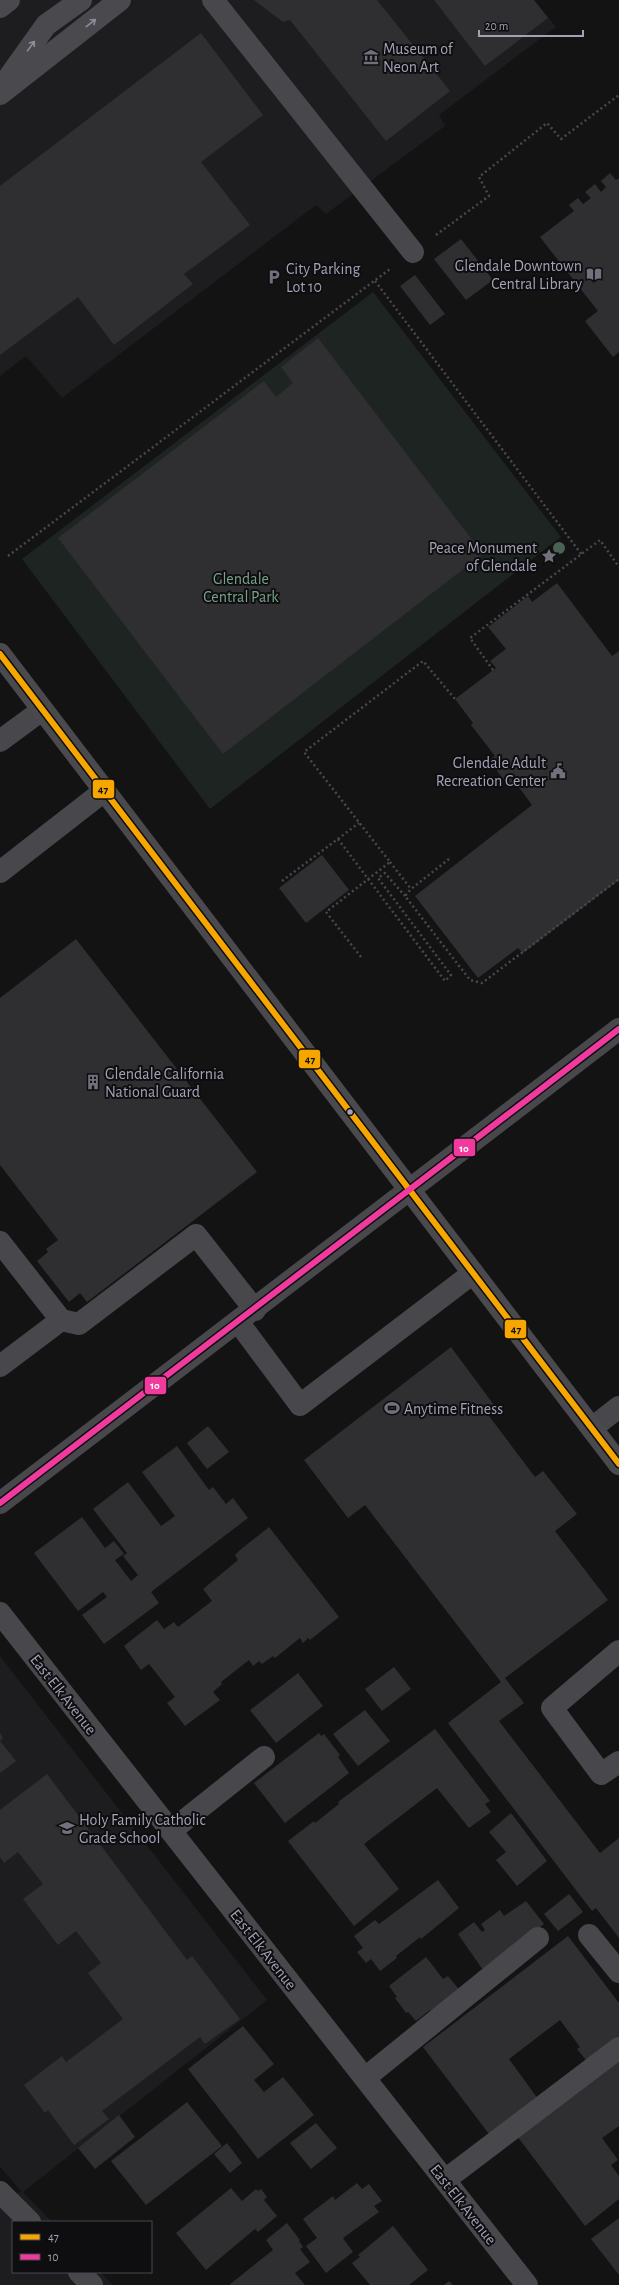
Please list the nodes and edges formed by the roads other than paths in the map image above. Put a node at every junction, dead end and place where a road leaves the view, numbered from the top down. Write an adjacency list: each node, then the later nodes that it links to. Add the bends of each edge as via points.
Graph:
1 (9, 0): 5 (main road)
2 (81, 0): 6 (main road, one-way to 2, via 46,25)
3 (120, 0): 7 (main road, one-way to 3)
4 (213, 0): 8 (street)
5 (0, 7)
6 (0, 89)
7 (0, 94)
8 (413, 252)
9 (0, 654): 10 (main road)
10 (42, 710): 11 (street); 12 (main road)
11 (0, 741)
12 (104, 791): 13 (street); 15 (main road)
13 (0, 872)
14 (619, 1028): 15 (street)
15 (409, 1189): 17 (main road); 18 (street)
16 (0, 1242): 19 (street)
17 (473, 1273): 18 (street, via 300,1405); 22 (main road)
18 (247, 1316): 19 (street, via 196,1235 79,1324); 24 (street)
19 (61, 1320): 20 (street)
20 (0, 1366)
21 (619, 1407): 22 (street)
22 (592, 1428): 23 (main road)
23 (619, 1464)
24 (0, 1503)
25 (0, 1613): 29 (street, East Elk Avenue)
26 (619, 1651): 28 (street, via 552,1708 601,1774)
27 (264, 1757): 29 (street)
28 (619, 1762)
29 (171, 1831): 34 (street, East Elk Avenue)
30 (589, 1935): 32 (street)
31 (538, 1938): 34 (street)
32 (619, 1972)
33 (619, 2048): 35 (street)
34 (365, 2078): 35 (street, East Elk Avenue)
35 (445, 2180): 40 (street, East Elk Avenue)
36 (0, 2192): 37 (street)
37 (29, 2221)
38 (80, 2273): 39 (street)
39 (92, 2285)
40 (528, 2285)

